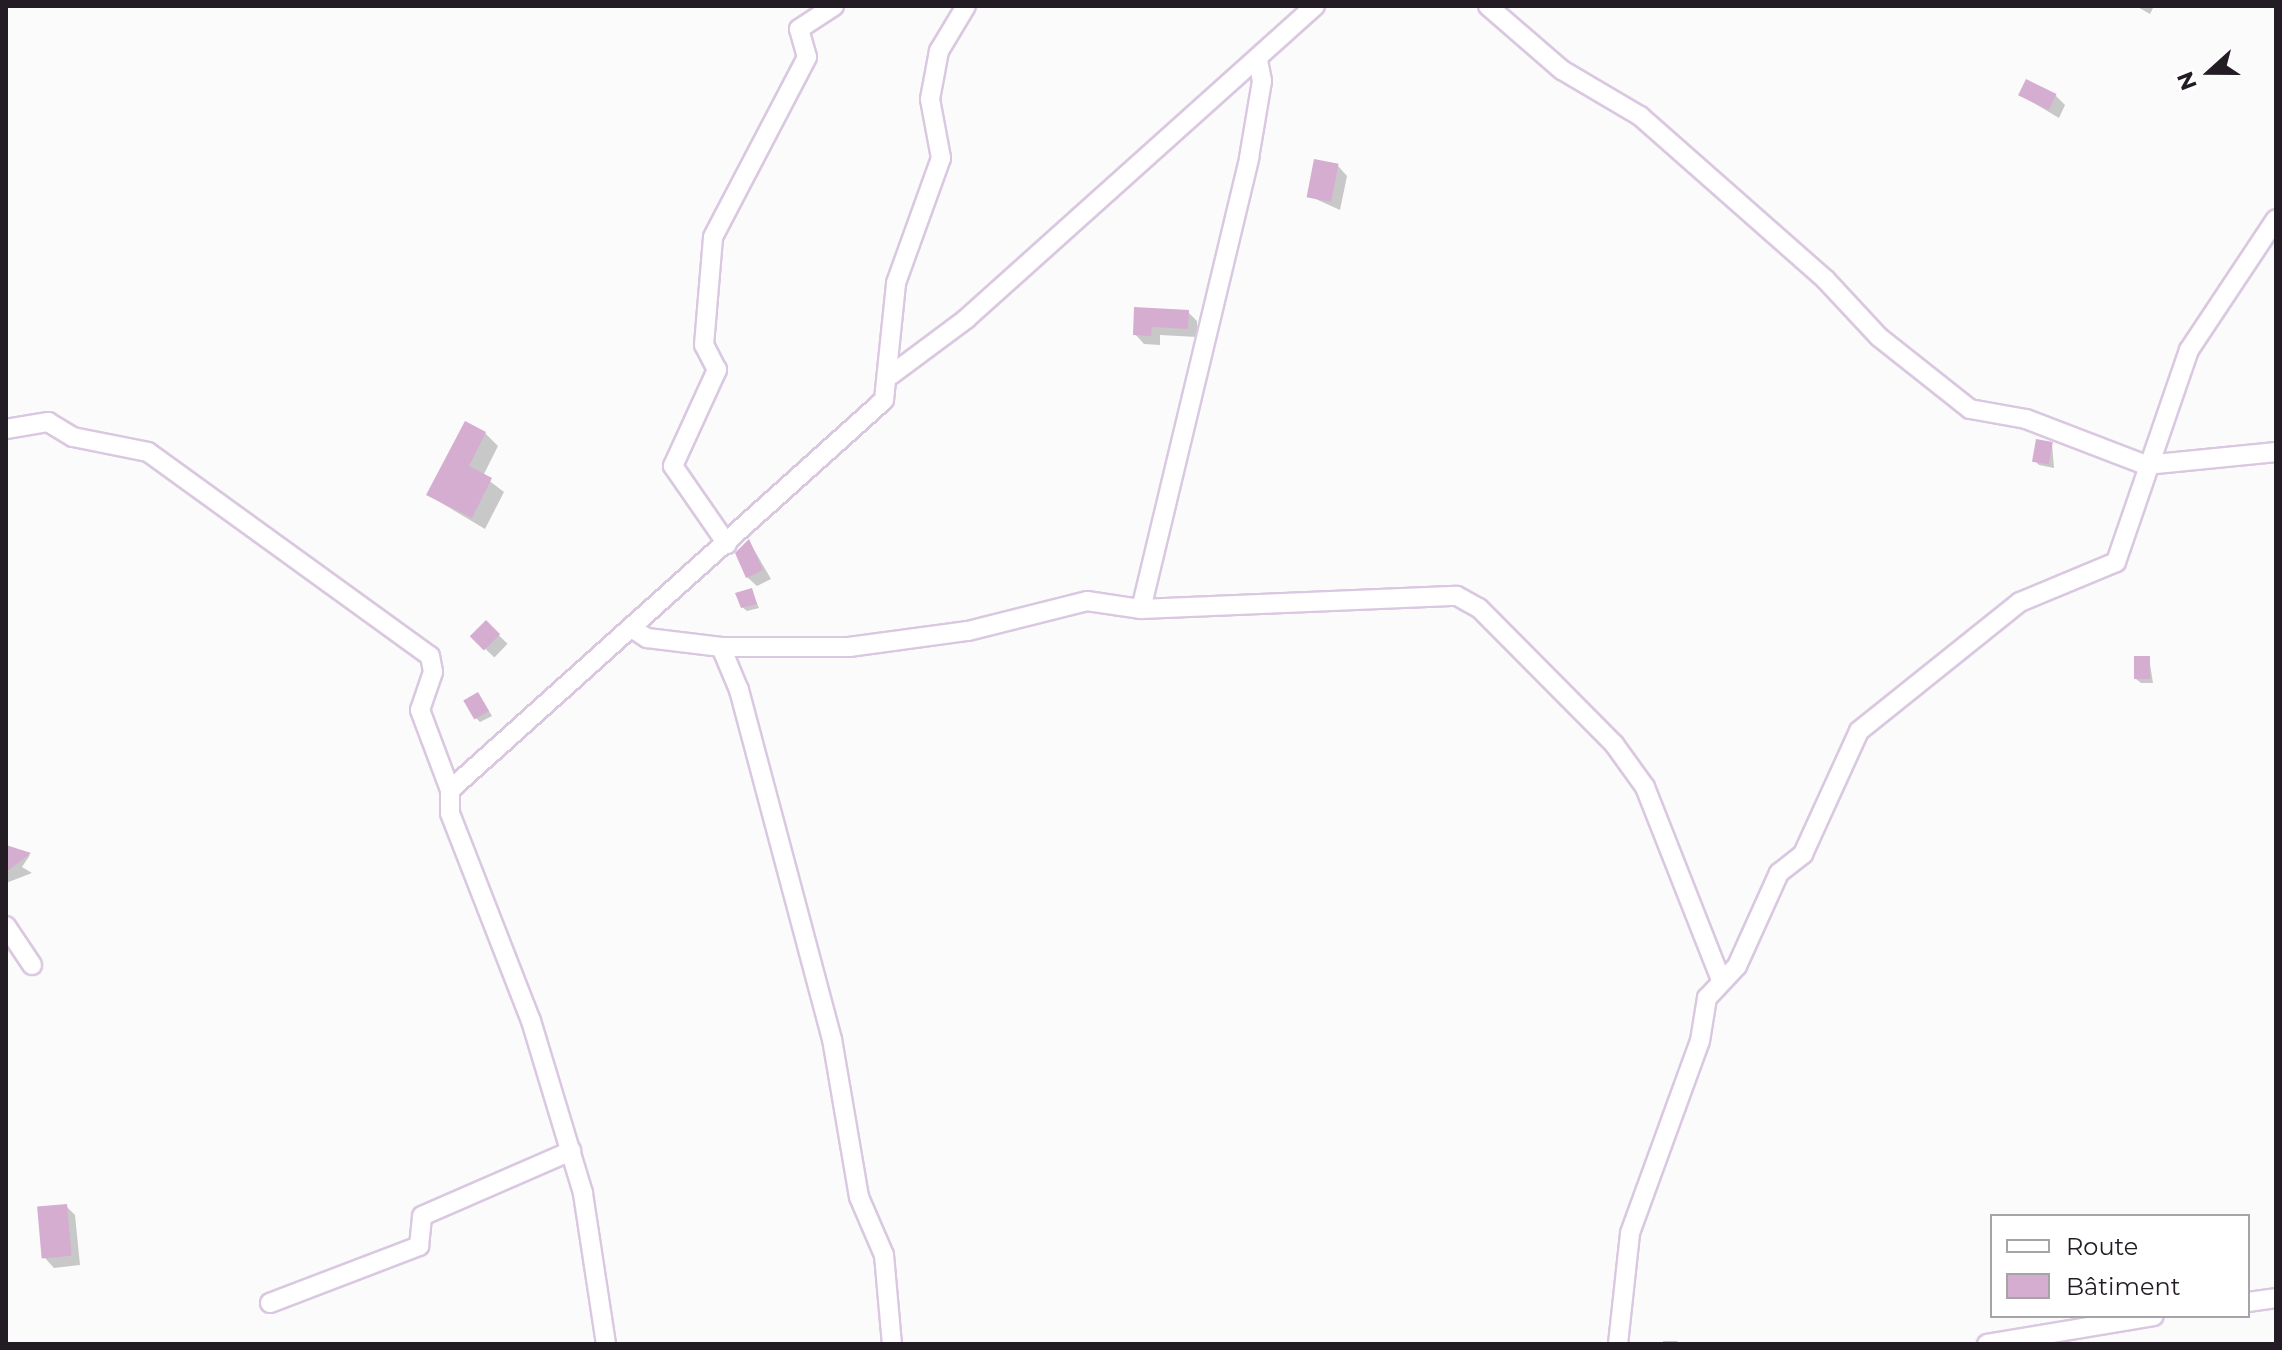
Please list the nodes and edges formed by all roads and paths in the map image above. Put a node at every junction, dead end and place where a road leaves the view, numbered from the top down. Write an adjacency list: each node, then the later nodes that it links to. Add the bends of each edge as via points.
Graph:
1 (834, 6): 11 (street, via 799,29 807,57 713,237 704,345 717,370 673,466)
2 (966, 6): 7 (street, via 939,51 930,99 941,158 896,283)
3 (1315, 6): 5 (street)
4 (1488, 6): 10 (street, via 1562,70 1640,116 1929,382 1970,409 2026,419)
5 (1258, 61): 7 (street, via 1194,108 966,319); 12 (street, via 1262,81 1249,158)
6 (2276, 219): 10 (street, via 2189,350)
7 (891, 375): 11 (street, via 884,400)
8 (6, 429): 15 (street, via 48,422 73,437 148,452 430,656 433,672 420,710)
9 (2276, 452): 10 (street)
10 (2146, 465): 18 (street, via 2116,562 2020,602 1859,731 1803,854 1779,873 1737,966)
11 (727, 544): 13 (street)
12 (1141, 609): 14 (street, via 1087,601 968,631 849,647); 18 (street, via 1457,596 1479,608 1614,744 1645,787)
13 (633, 629): 14 (street, via 647,638); 15 (street)
14 (721, 647): 25 (street, via 756,749 769,819 784,844 859,1197 884,1255)
15 (450, 790): 19 (street, via 450,813 531,1021)
16 (8, 934): 17 (street)
17 (32, 965)
18 (1721, 980): 26 (street, via 1707,998 1700,1041 1630,1233)
19 (571, 1151): 22 (street, via 422,1216 419,1246); 24 (street)
20 (2276, 1298): 21 (street)
21 (2250, 1302)
22 (270, 1303)
23 (2142, 1318): 27 (street)
24 (606, 1344)
25 (892, 1344)
26 (1618, 1344)
27 (1987, 1344)

